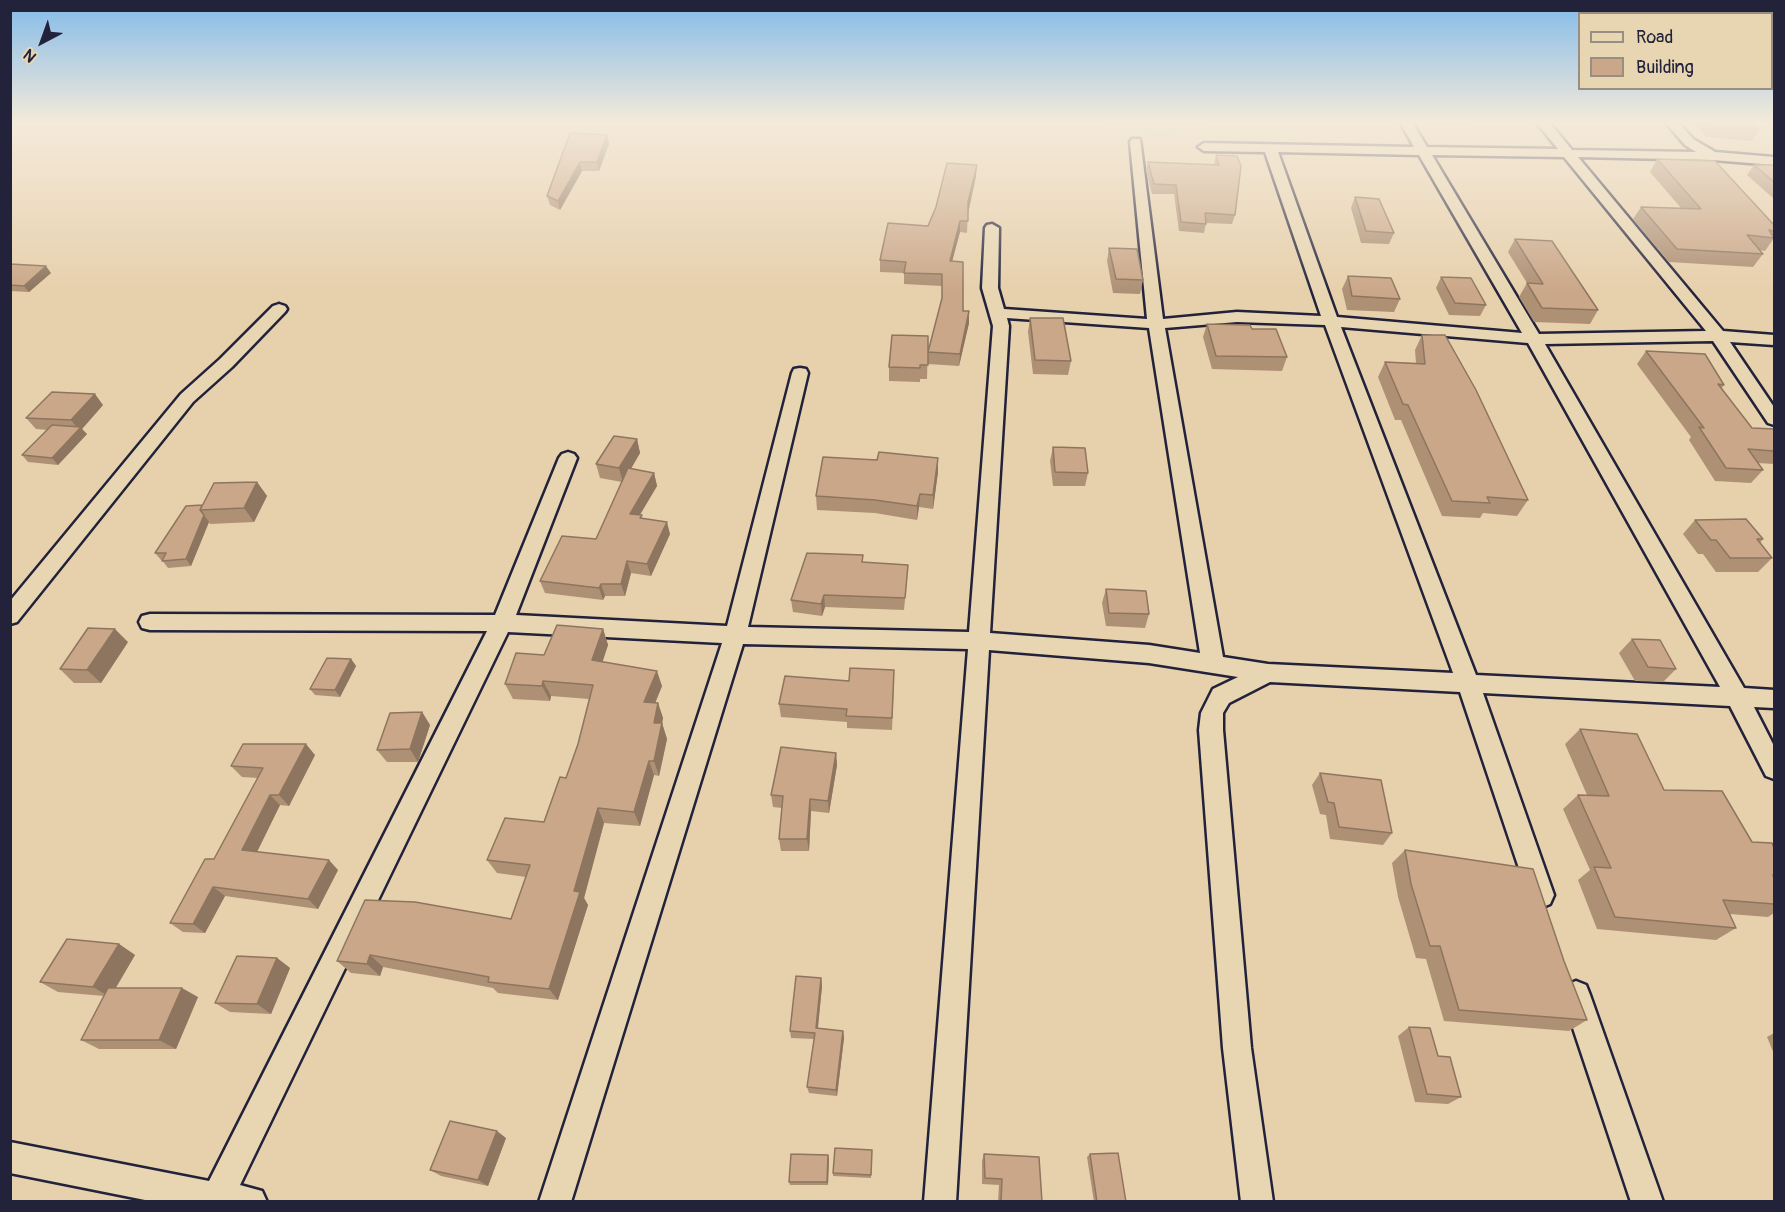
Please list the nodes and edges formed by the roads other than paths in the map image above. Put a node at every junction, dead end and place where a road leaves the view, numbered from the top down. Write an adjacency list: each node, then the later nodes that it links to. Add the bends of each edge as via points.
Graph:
1 (1140, 179): 9 (street)
2 (1281, 179): 8 (street)
3 (1438, 179): 11 (street)
4 (1586, 179): 10 (street)
5 (992, 228): 7 (street, via 990,288)
6 (279, 309): 16 (street, via 187,398)
7 (997, 313): 9 (street); 20 (street, via 1001,327)
8 (1331, 321): 9 (street, via 1237,317); 11 (street); 23 (street)
9 (1156, 324): 21 (street)
10 (1718, 336): 11 (street); 12 (street); 14 (street)
11 (1534, 339): 24 (street)
12 (1774, 340)
13 (800, 373): 19 (street)
14 (1774, 418)
15 (568, 458): 18 (street)
16 (10, 616)
17 (150, 622): 18 (street)
18 (502, 623): 19 (street); 30 (street)
19 (735, 636): 20 (street); 32 (street)
20 (979, 641): 21 (street); 33 (street)
21 (1213, 663): 22 (street)
22 (1268, 673): 23 (street); 34 (street, via 1221,696 1212,713 1211,730 1237,1048)
23 (1468, 682): 24 (street); 27 (street)
24 (1736, 695): 25 (street); 26 (street)
25 (1774, 699)
26 (1774, 769)
27 (1550, 920)
28 (1569, 976): 35 (street)
29 (10, 1157): 30 (street)
30 (216, 1200): 31 (street)
31 (251, 1202)
32 (555, 1202)
33 (940, 1202)
34 (1257, 1202)
35 (1647, 1202)

